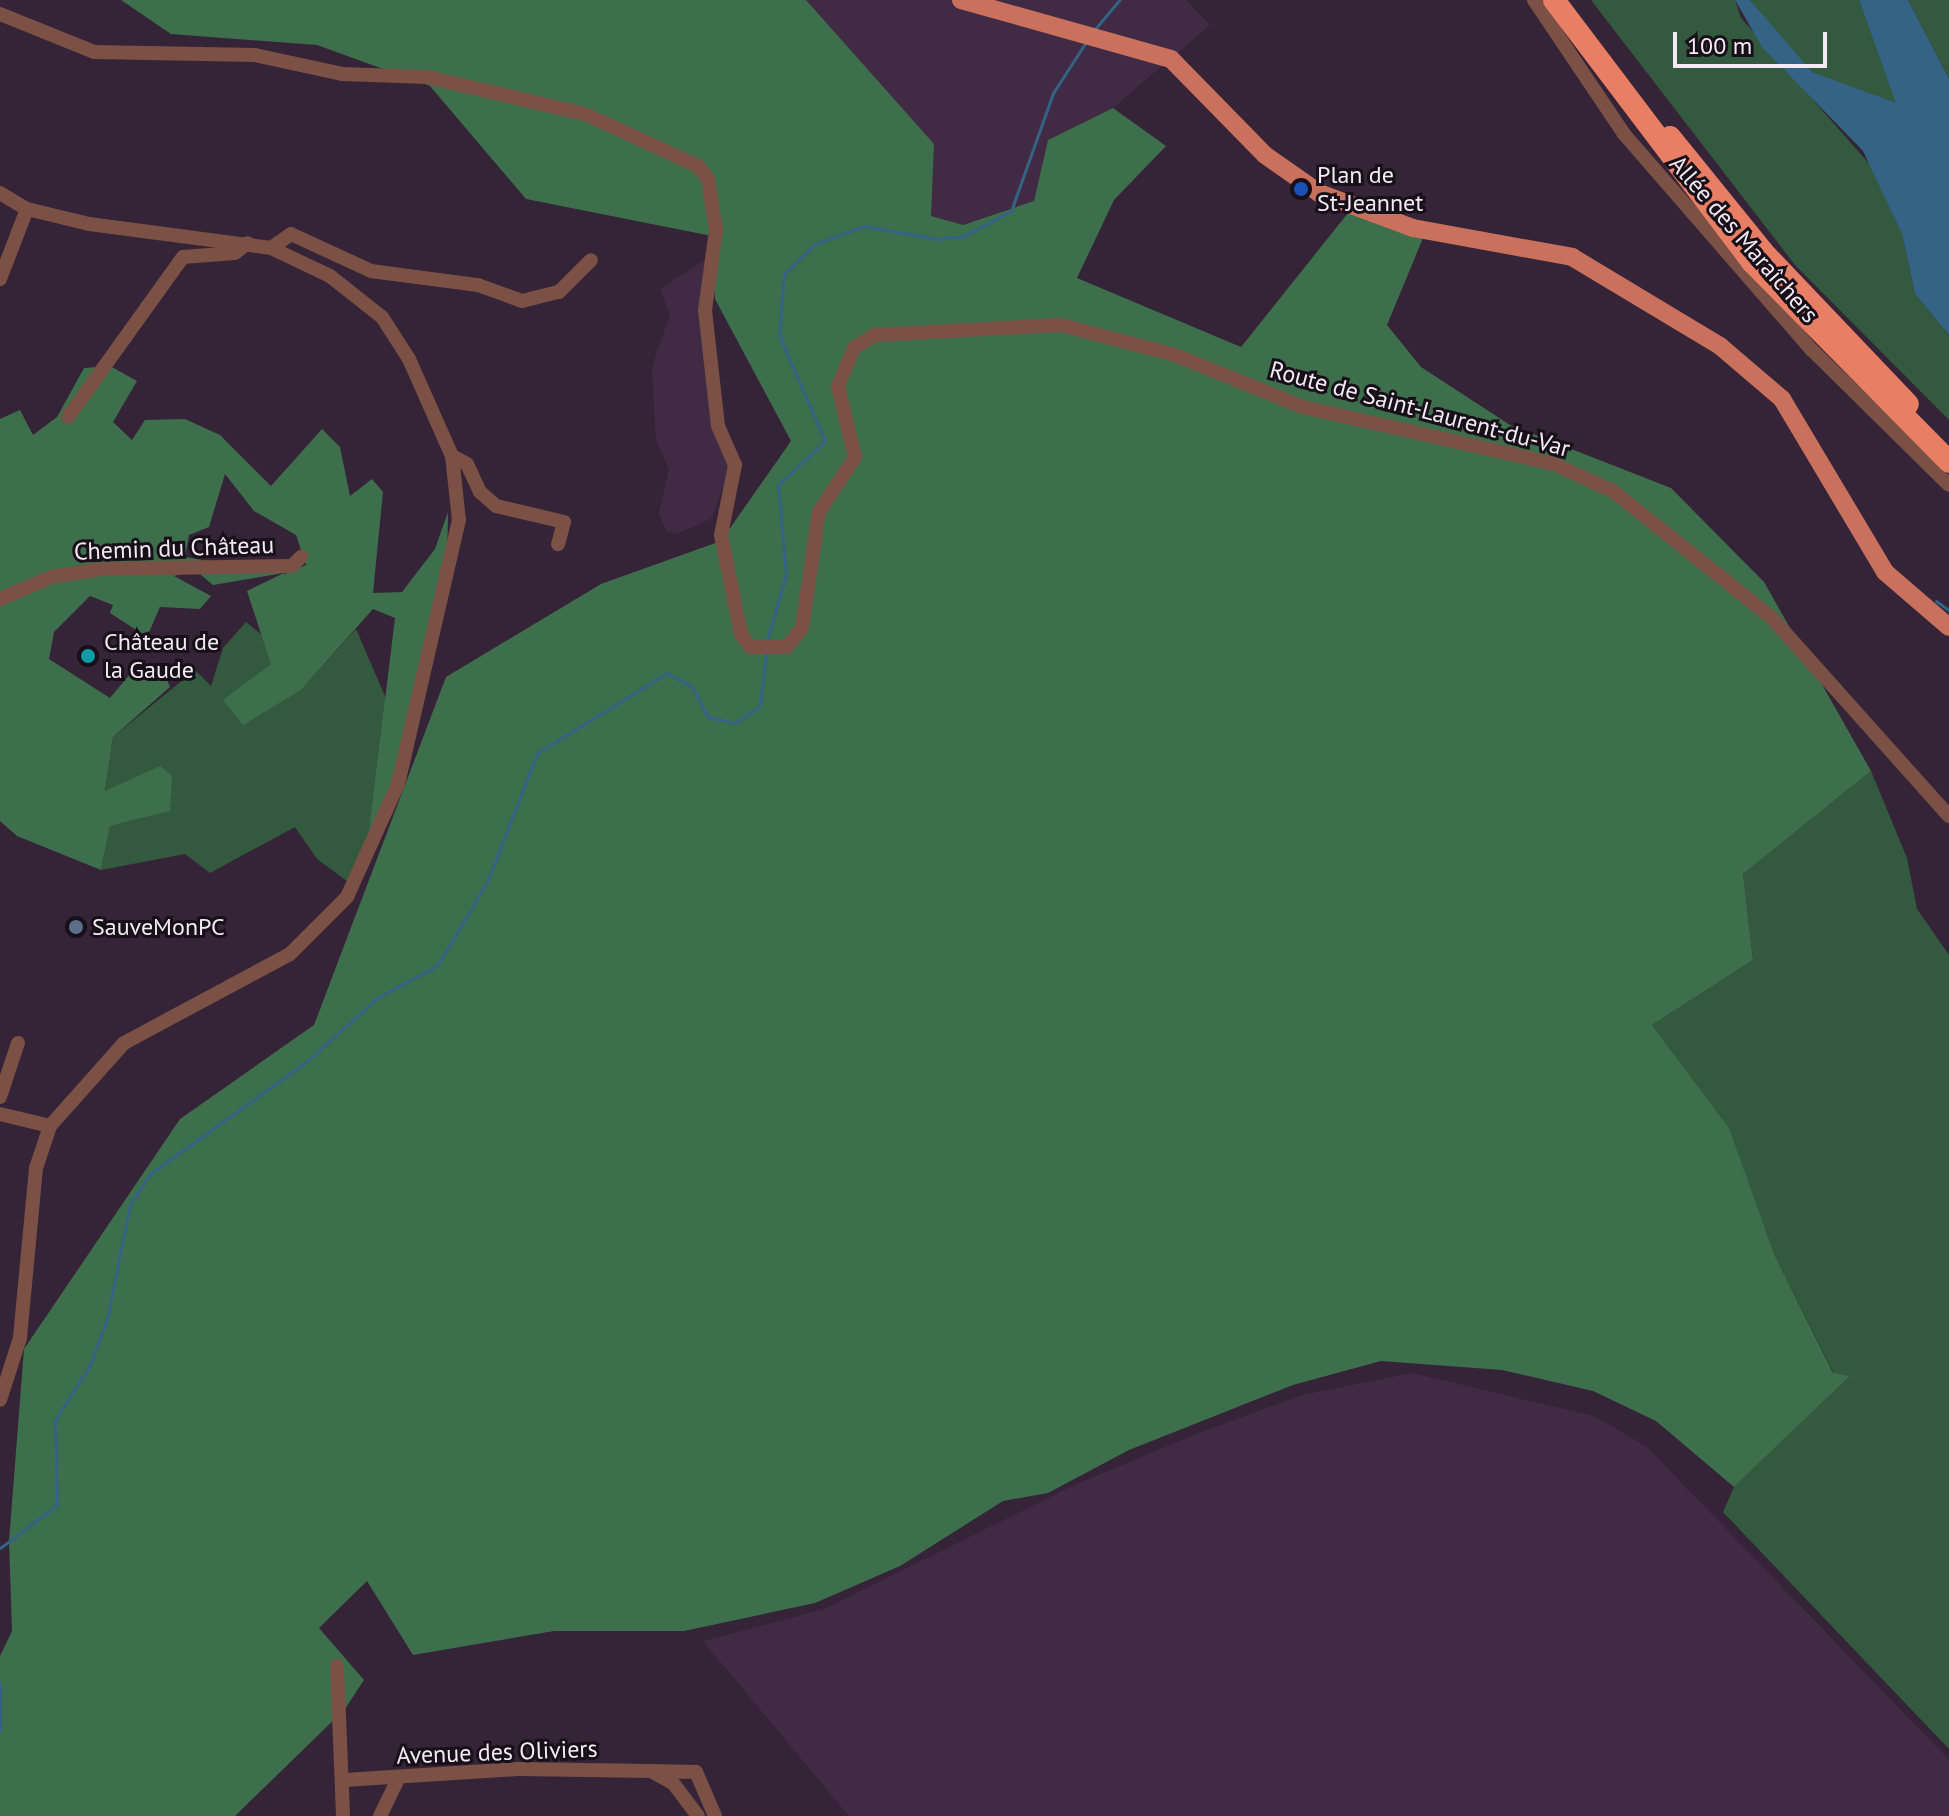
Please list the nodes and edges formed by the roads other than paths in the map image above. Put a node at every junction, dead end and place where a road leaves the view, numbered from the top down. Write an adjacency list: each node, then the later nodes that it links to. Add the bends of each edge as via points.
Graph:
1 (961, 0): 20 (main road, via 1099,37 1185,67 1265,155 1319,193 1413,228 1572,257 1749,365 1792,413 1867,549 1897,586)
2 (1534, 0): 16 (street, Allée des Maraîchers, via 1624,134 1812,350)
3 (1554, 0): 15 (highway, via 1752,262)
4 (1572, 0): 13 (highway, via 1652,115 1763,252)
5 (1, 13): 21 (street, Route de Saint-Laurent-du-Var, via 94,52 255,55 342,74 427,77 585,114 698,166 708,179 716,230 705,310 718,426 735,465 721,535 741,634 754,648 787,647 804,618 819,512 855,457 838,386 854,348 875,335 1061,325 1175,355 1303,407 1533,458 1613,491 1753,600)
6 (0, 193): 7 (street)
7 (27, 209): 8 (street); 11 (street)
8 (248, 243): 9 (street); 12 (street, via 235,253 183,257)
9 (271, 248): 10 (street, via 291,234 371,271 478,285 522,301 559,292); 14 (street, via 330,276 382,317)
10 (591, 260)
11 (0, 279)
12 (68, 417)
13 (1949, 443)
14 (452, 456): 17 (street, via 463,459 496,506 564,522); 25 (street, via 459,520 453,566 398,784 347,897 290,954 124,1043)
15 (1949, 462)
16 (1949, 485)
17 (558, 544)
18 (301, 557): 19 (street, Chemin du Château, via 292,566 102,569 51,577)
19 (0, 599)
20 (1949, 627)
21 (1949, 816)
22 (18, 1043): 23 (street)
23 (0, 1097)
24 (0, 1114): 25 (street)
25 (50, 1126): 26 (street, via 36,1168 20,1338)
26 (0, 1400)
27 (337, 1666): 30 (street)
28 (651, 1771): 29 (street, Avenue des Oliviers); 33 (street, via 673,1783); 34 (street, Avenue des Oliviers, via 696,1772)
29 (399, 1777): 30 (street, Avenue des Oliviers); 32 (street)
30 (344, 1780): 31 (street)
31 (343, 1816)
32 (380, 1816)
33 (698, 1816)
34 (715, 1816)

